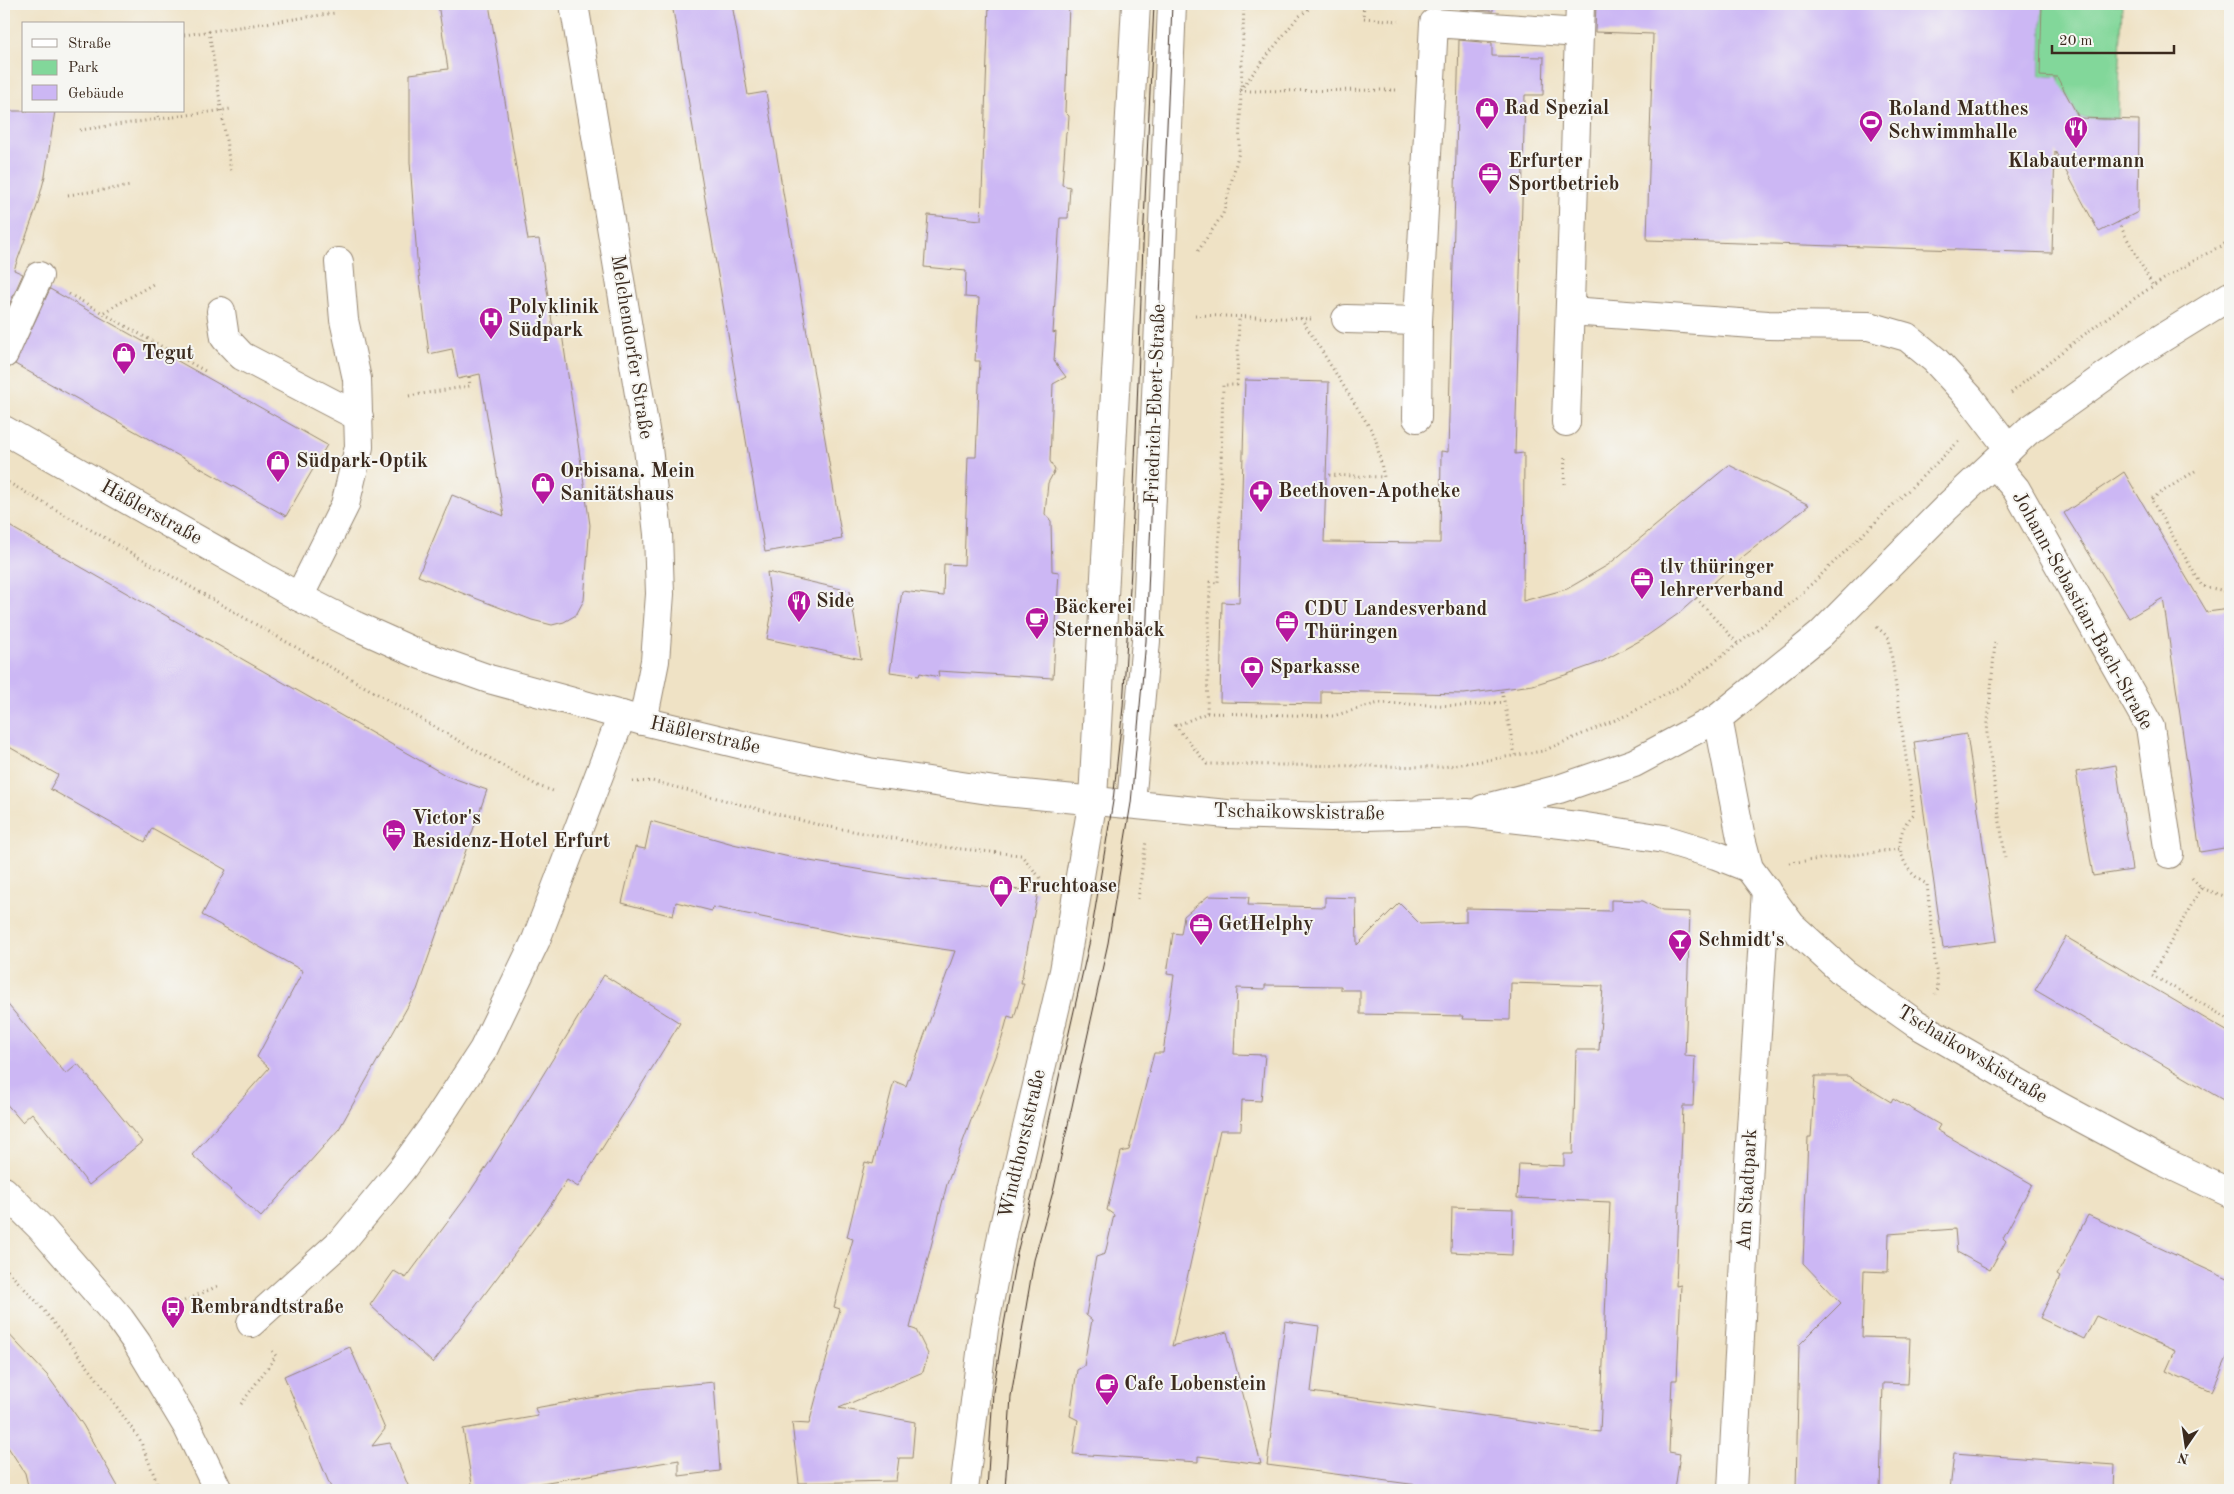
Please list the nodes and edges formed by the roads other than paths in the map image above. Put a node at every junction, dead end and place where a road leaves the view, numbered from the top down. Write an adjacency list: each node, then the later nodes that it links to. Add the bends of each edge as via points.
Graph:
1 (574, 4): 20 (street, Melchendorfer Straße, via 648,448 658,534 660,576 655,661)
2 (1136, 4): 22 (street, Friedrich-Ebert-Straße)
3 (1172, 4): 23 (street, Friedrich-Ebert-Straße, via 1146,641)
4 (1580, 4): 5 (street)
5 (1579, 33): 10 (street); 12 (street, via 1434,23)
6 (339, 262): 14 (street, via 344,320 357,379)
7 (39, 276): 13 (street)
8 (2227, 305): 18 (street, via 2136,354 2028,431)
9 (221, 311): 14 (street, via 225,338 242,356)
10 (1570, 311): 16 (street); 18 (street, Johann-Sebastian-Bach-Straße, via 1768,325 1868,326 1908,337 1935,360 1984,416)
11 (1346, 319): 12 (street)
12 (1418, 321): 15 (street)
13 (4, 354)
14 (359, 417): 19 (street, via 359,447 345,505)
15 (1417, 418)
16 (1566, 422)
17 (4, 430): 19 (street, Häßlerstraße)
18 (2002, 456): 21 (street, via 1820,635); 25 (street, Johann-Sebastian-Bach-Straße, via 2016,489 2150,727)
19 (299, 596): 20 (street, Häßlerstraße, via 421,655 489,679)
20 (632, 718): 22 (street, Häßlerstraße, via 869,772 995,791); 30 (street, Melchendorfer Straße, via 589,802 536,940 483,1050 402,1169 344,1239)
21 (1718, 718): 24 (street, Tschaikowskistraße, via 1634,763 1559,790); 26 (street, Tschaikowskistraße)
22 (1093, 799): 23 (street, Häßlerstraße); 32 (street, Windthorststraße, via 1064,971 1005,1221 984,1329)
23 (1131, 803): 24 (street, Tschaikowskistraße, via 1227,814 1331,817)
24 (1467, 813): 26 (street, Tschaikowskistraße, via 1664,839)
25 (2169, 854)
26 (1749, 868): 27 (street, Tschaikowskistraße)
27 (1766, 890): 29 (street, Tschaikowskistraße, via 1792,926 1844,973 1915,1023 2056,1105); 33 (street, Am Stadtpark)
28 (4, 1191): 31 (street, via 41,1228 125,1327 187,1426)
29 (2230, 1193)
30 (252, 1323)
31 (218, 1490)
32 (964, 1490)
33 (1732, 1490)

